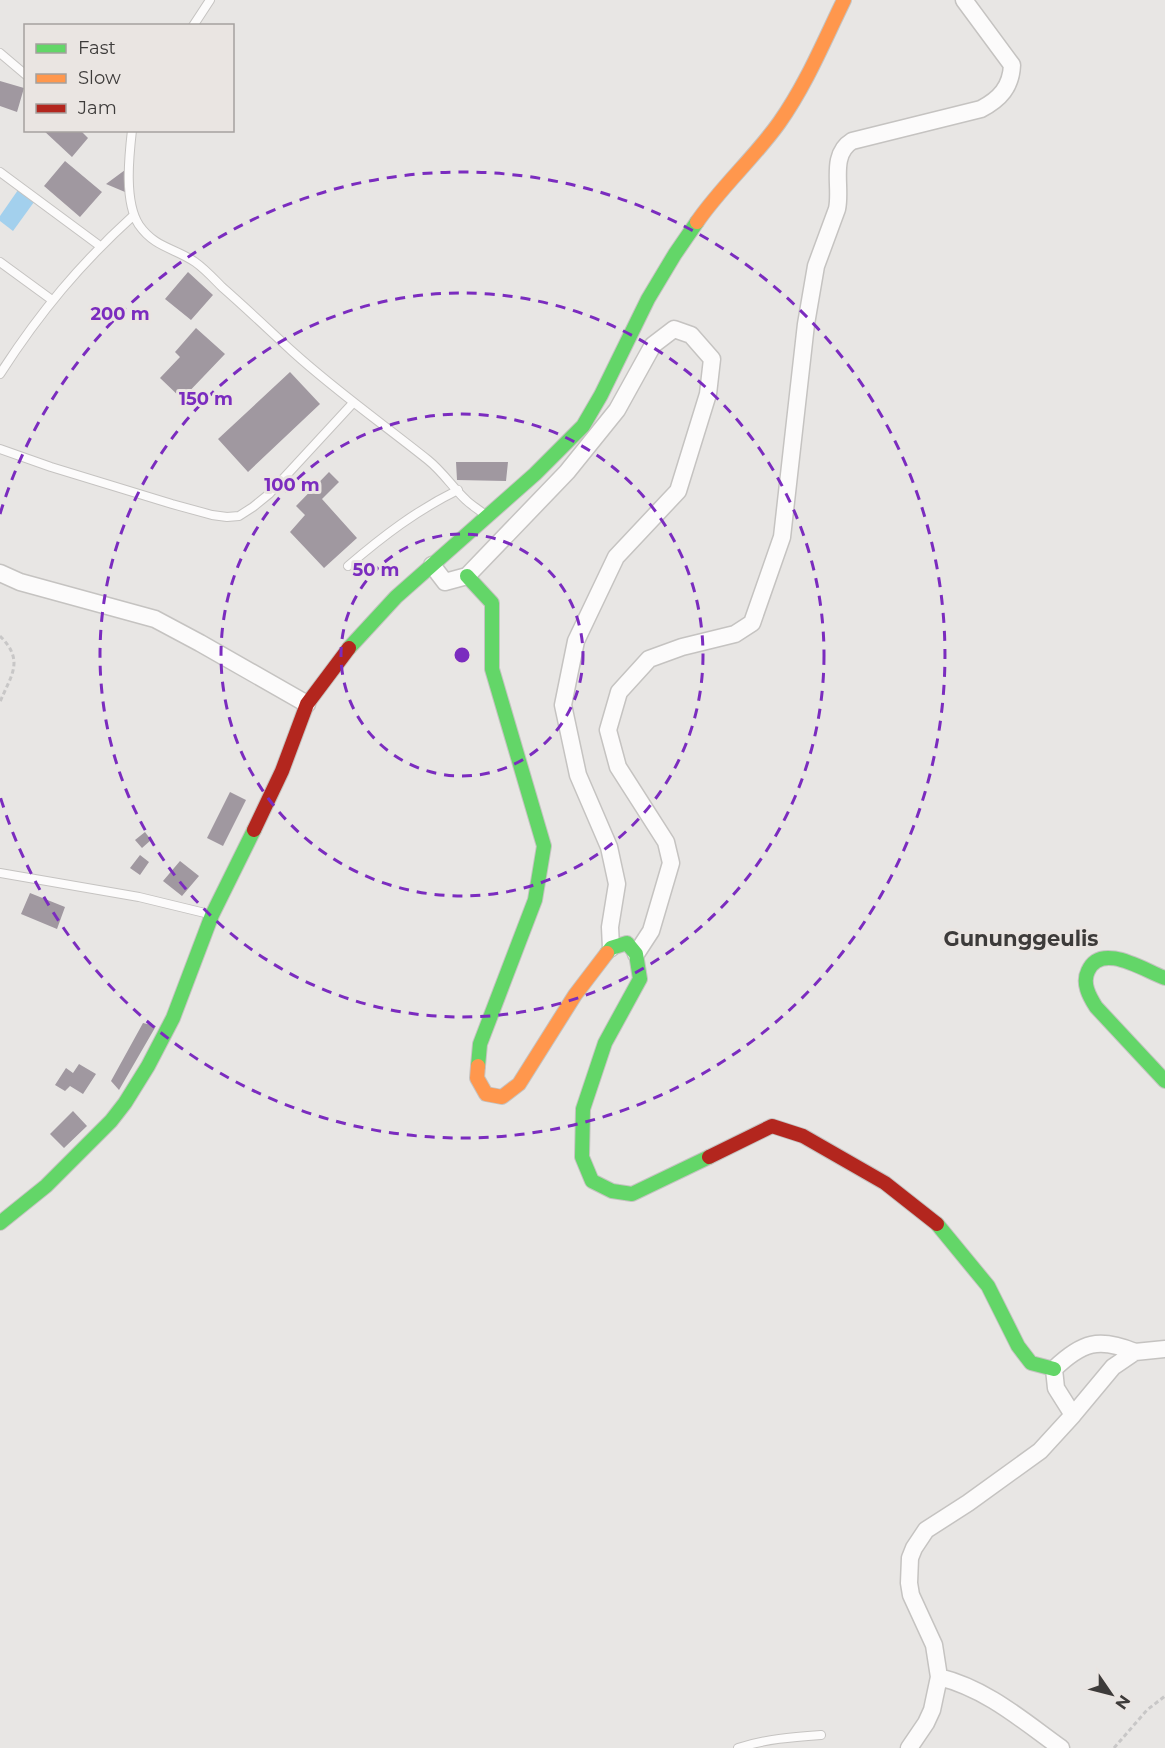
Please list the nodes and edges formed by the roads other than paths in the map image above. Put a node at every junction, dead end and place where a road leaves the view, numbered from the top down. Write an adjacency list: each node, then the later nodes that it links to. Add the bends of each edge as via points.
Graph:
1 (210, 0): 4 (lane)
2 (844, 0): 17 (street, via 788,109 712,200 661,276 587,419 573,438)
3 (964, 0): 26 (street, via 1012,65 1010,81 991,104 981,109 852,141 842,150 838,160 839,202 816,266 806,324 782,537 752,623 735,634 649,659 619,692 608,730 618,766 666,842 671,863 651,931)
4 (194, 24)
5 (0, 53): 6 (lane)
6 (24, 73)
7 (132, 132): 9 (lane, via 129,185)
8 (0, 172): 10 (lane)
9 (134, 215): 10 (lane); 14 (lane, via 147,234 168,250 195,261)
10 (100, 246): 12 (lane)
11 (0, 262): 12 (lane)
12 (52, 300): 13 (lane)
13 (0, 374)
14 (353, 403): 15 (lane, via 269,494 239,516 212,515 172,504); 16 (lane, via 430,462)
15 (0, 449)
16 (458, 490): 17 (lane); 19 (lane, via 406,519)
17 (487, 516): 18 (street)
18 (432, 565): 21 (street, via 445,582); 22 (street, via 357,638)
19 (348, 566)
20 (0, 573): 22 (street, via 155,619)
21 (467, 576): 25 (street, via 492,603 492,669 544,846 535,900 480,1044 477,1078 486,1094 502,1097 519,1084 575,995); 25 (street, via 567,472 617,410 653,345 675,329 691,335 712,359 708,394 678,490 616,557 576,641 562,705 578,775 609,847 617,884)
22 (307, 704): 24 (street, via 282,771)
23 (0, 873): 24 (lane, via 139,897)
24 (212, 915): 29 (street, via 173,1018 125,1102 46,1186)
25 (611, 948): 26 (street, via 627,943)
26 (636, 954): 32 (street, via 640,979 605,1042 583,1109 582,1157 592,1181 612,1191 632,1194 772,1125 803,1136 885,1183 934,1221 988,1286 1018,1346 1031,1362)
27 (1165, 978): 28 (street, via 1107,957 1090,965 1086,976 1092,1001)
28 (1165, 1081)
29 (0, 1223)
30 (1165, 1349): 31 (street)
31 (1135, 1352): 32 (street, via 1104,1343 1089,1345 1070,1353); 33 (street, via 1113,1367)
32 (1054, 1369): 33 (street, via 1056,1388)
33 (1073, 1415): 34 (street, via 1040,1451 926,1530 914,1548 910,1558 911,1595 934,1645)
34 (939, 1677): 37 (street, via 932,1710); 38 (street, via 957,1681 998,1702)
35 (821, 1734): 36 (lane)
36 (738, 1748)
37 (911, 1748)
38 (1061, 1748)

